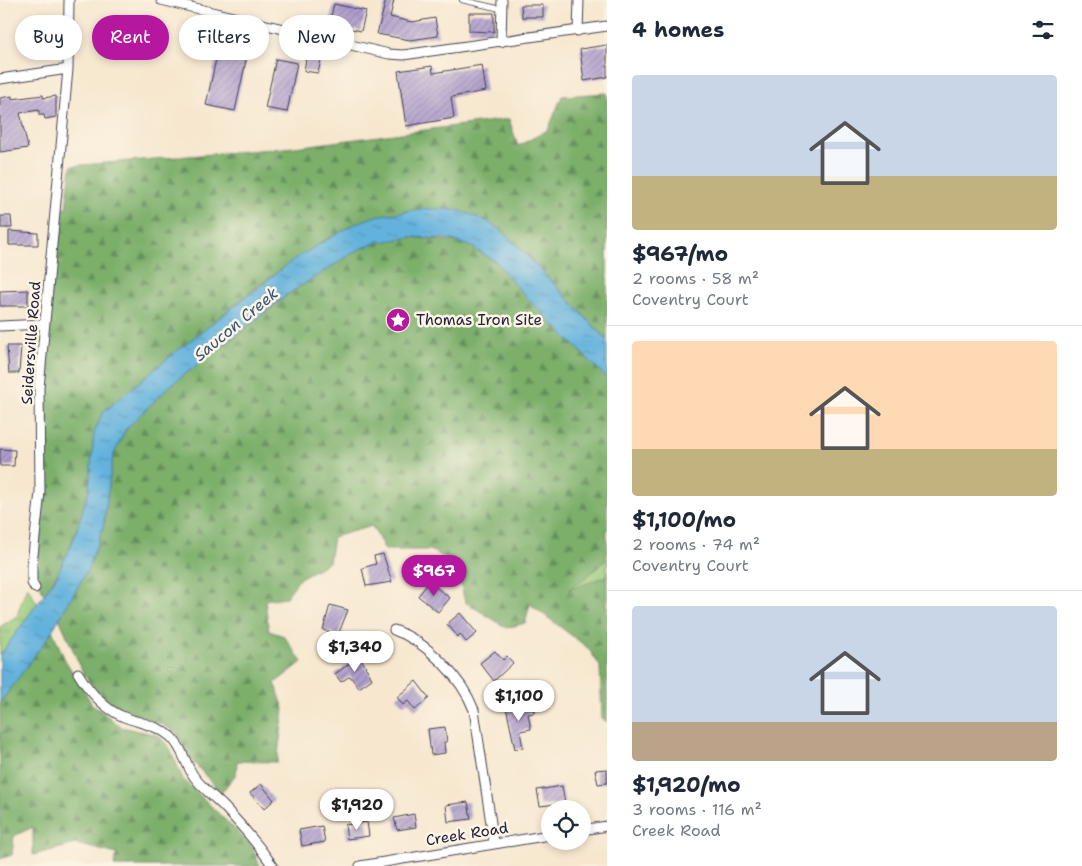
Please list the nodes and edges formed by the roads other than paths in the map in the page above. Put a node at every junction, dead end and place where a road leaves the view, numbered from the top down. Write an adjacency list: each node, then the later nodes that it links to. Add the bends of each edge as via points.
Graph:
1 (70, 0): 9 (street, Seidersville Road)
2 (161, 0): 8 (street, via 389,54 422,54)
3 (462, 0): 5 (lane)
4 (579, 0): 7 (street)
5 (501, 5): 8 (street)
6 (607, 26): 7 (street)
7 (578, 31): 8 (street)
8 (500, 42)
9 (68, 69): 10 (street); 11 (street, Seidersville Road)
10 (0, 79)
11 (44, 324): 12 (street); 13 (street, Seidersville Road, via 39,388 40,492 32,564)
12 (0, 326)
13 (35, 588)
14 (394, 630): 19 (street, via 420,643 457,680 470,700)
15 (78, 673): 20 (street, via 95,697 108,708 161,730 174,740 193,775 257,843)
16 (607, 826): 17 (street)
17 (591, 829)
18 (541, 836): 19 (street, Creek Road)
19 (494, 843): 21 (street, Creek Road)
20 (273, 866)
21 (360, 866)

